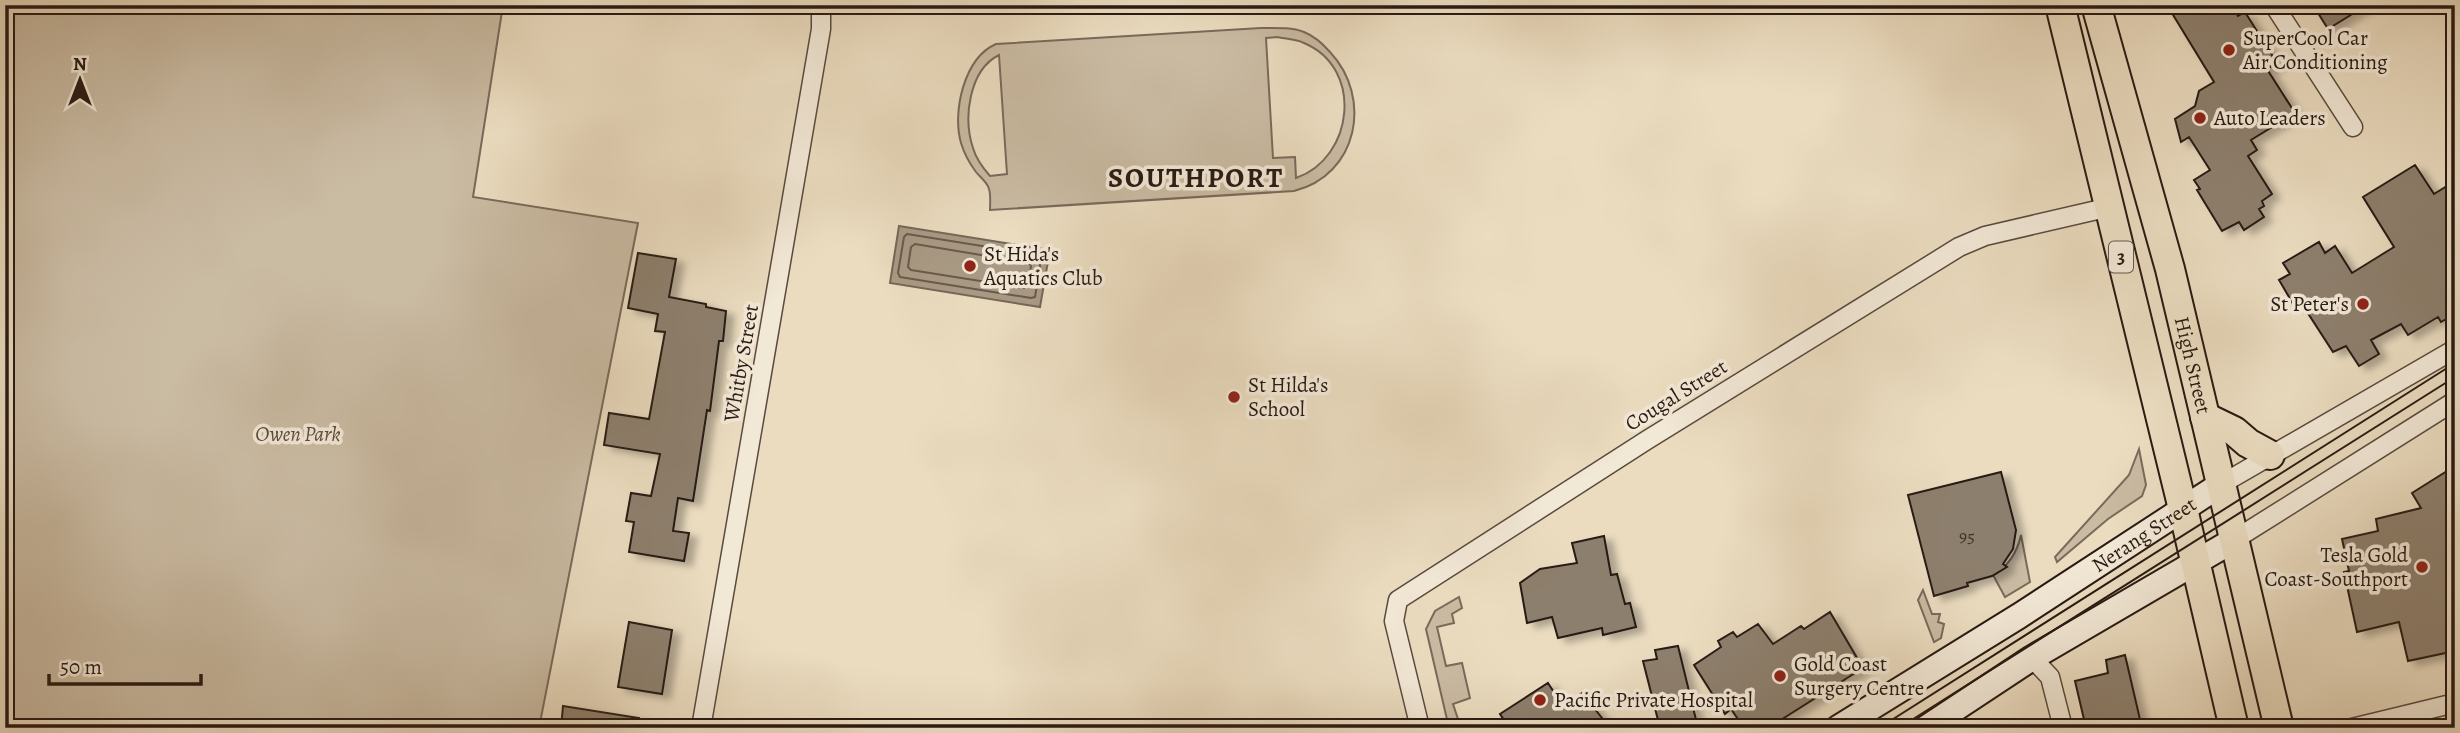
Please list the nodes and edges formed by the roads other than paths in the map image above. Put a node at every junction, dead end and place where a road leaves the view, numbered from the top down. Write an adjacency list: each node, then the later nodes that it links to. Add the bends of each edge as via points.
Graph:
1 (821, 5): 17 (street, Whitby Street, via 821,29)
2 (2060, 5): 6 (main road, High Street / 3)
3 (2096, 5): 9 (main road, High Street / 3, via 2154,210)
4 (2274, 5): 5 (street)
5 (2353, 127)
6 (2110, 207): 12 (main road, High Street / 3); 18 (street, Cougal Street, via 1985,236 1959,247 1398,600 1394,621)
7 (2455, 349): 10 (street, Nerang Street)
8 (2455, 401): 13 (street)
9 (2204, 417): 10 (main road); 11 (main road, High Street / 3)
10 (2270, 455): 11 (street, Nerang Street)
11 (2220, 485): 12 (main road, Nerang Street); 13 (main road, High Street / 3)
12 (2183, 509): 14 (main road, High Street / 3); 19 (main road, Nerang Street)
13 (2234, 540): 14 (main road); 23 (main road, High Street / 3)
14 (2195, 564): 15 (main road); 22 (main road, High Street / 3)
15 (2032, 658): 20 (main road); 21 (street, via 2050,677)
16 (2455, 703): 24 (street)
17 (701, 728)
18 (1420, 728)
19 (1838, 728)
20 (1926, 728)
21 (2063, 728)
22 (2234, 728)
23 (2279, 728)
24 (2352, 728)

